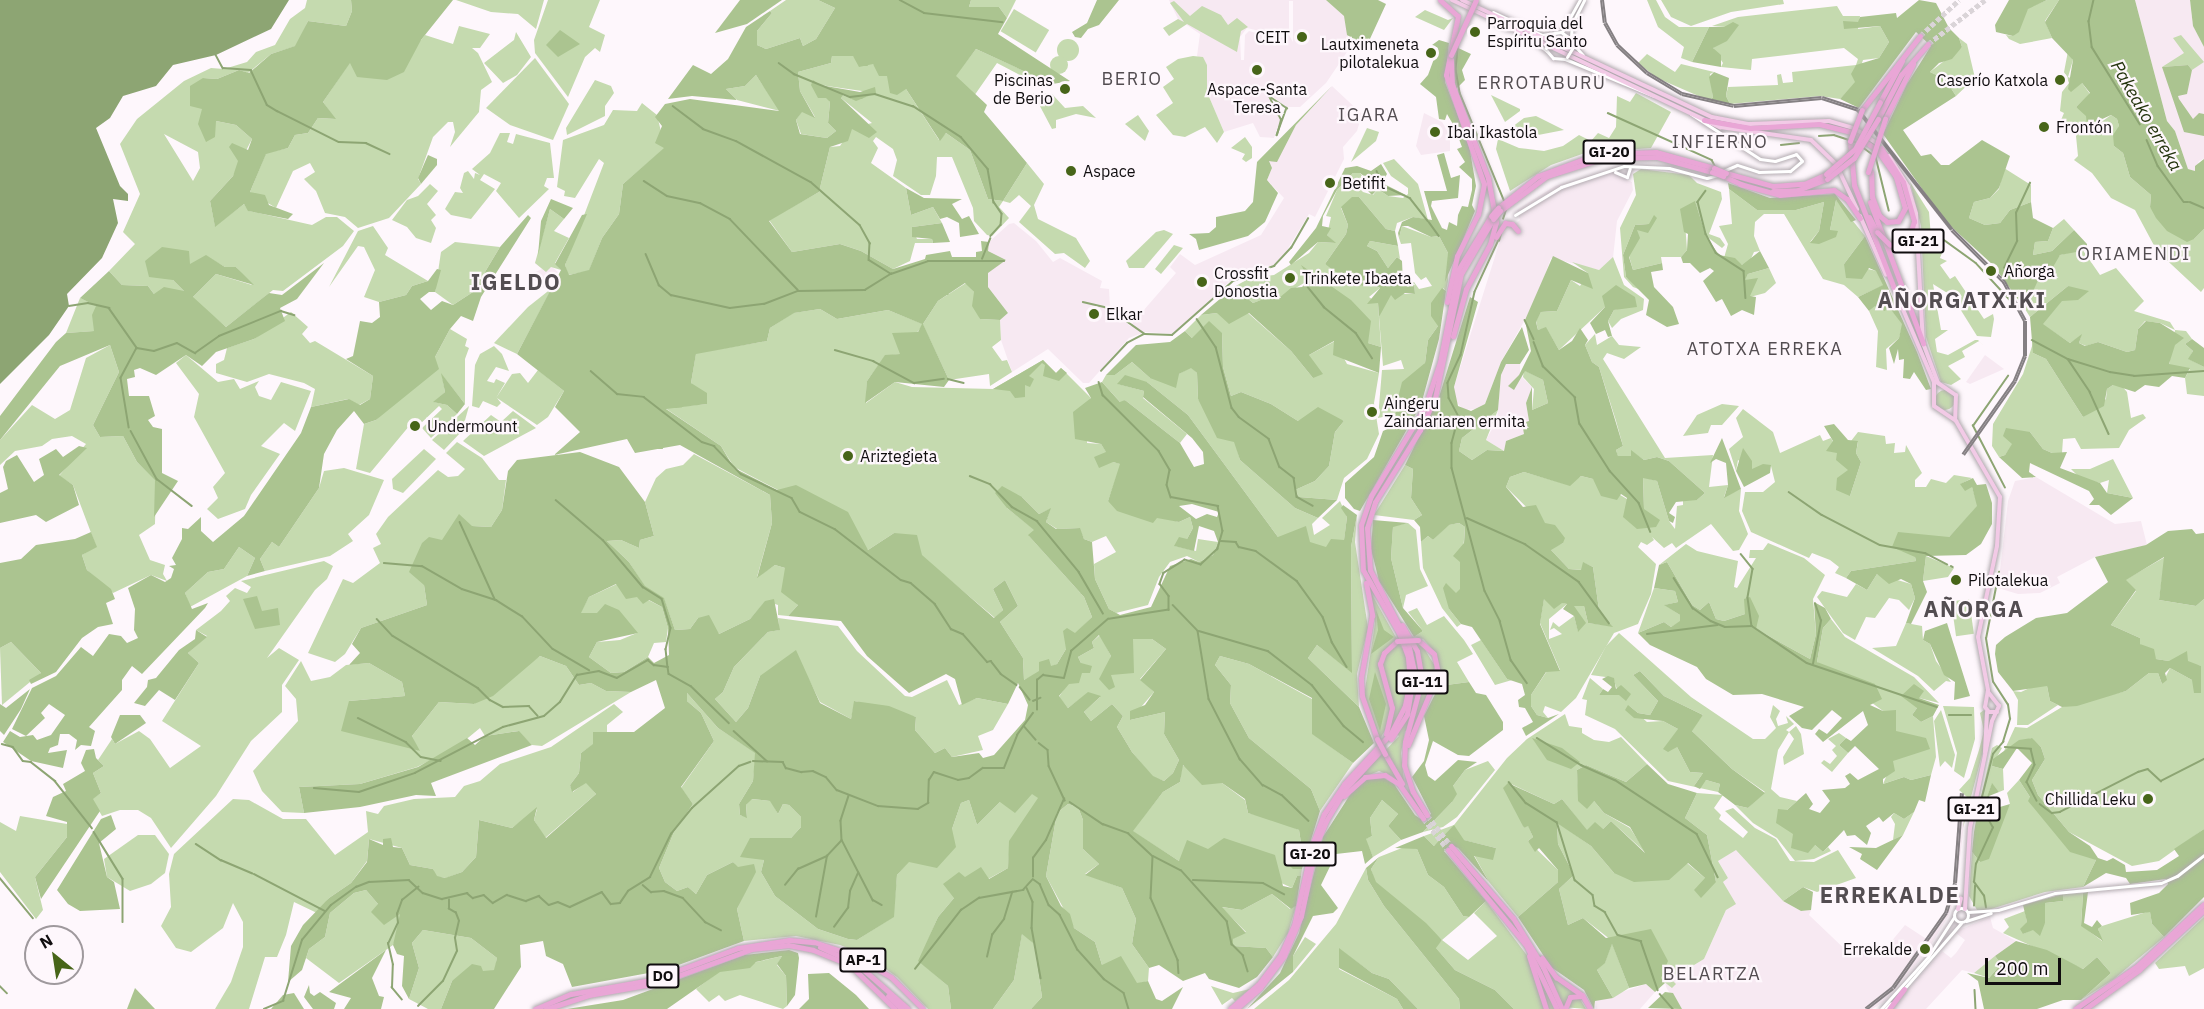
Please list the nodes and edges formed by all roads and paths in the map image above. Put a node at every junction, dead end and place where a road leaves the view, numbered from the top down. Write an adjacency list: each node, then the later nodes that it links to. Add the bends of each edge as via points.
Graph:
1 (1440, 0): 5 (highway)
2 (1462, 0): 8 (main road); 15 (main road, GI-21)
3 (1474, 0): 13 (highway, bridge)
4 (1582, 0): 7 (main road); 10 (main road, via 1571,26)
5 (1451, 3): 6 (main road); 13 (highway, via 1458,18)
6 (1465, 6): 11 (main road); 15 (main road, GI-21)
7 (1561, 32): 8 (main road); 10 (main road)
8 (1550, 36): 11 (main road, bridge)
9 (1920, 36): 12 (highway, GI-20)
10 (1573, 44): 14 (main road, bridge); 15 (main road, via 1583,55)
11 (1546, 50): 14 (main road, via 1555,59)
12 (1907, 52): 28 (highway, GI-20, bridge, via 1855,149); 30 (highway, GI-21, bridge, via 1862,110 1850,141 1851,172)
13 (1450, 54): 35 (highway, via 1452,84 1495,202 1495,228); 37 (highway, via 1448,84 1480,168 1484,193 1452,273)
14 (1566, 58): 15 (main road)
15 (1655, 94): 16 (main road, GI-21); 17 (main road, GI-21)
16 (1691, 114): 17 (main road, GI-21); 19 (main road)
17 (1708, 118): 18 (highway); 21 (main road, GI-21, via 1742,123 1829,121 1854,128)
18 (1719, 126): 19 (main road); 20 (main road); 25 (highway, via 1819,124 1858,135 1878,151 1896,177 1905,206 1898,221 1887,222 1879,215); 33 (main road, GI-21, via 1747,133 1796,136 1818,144 1836,164)
19 (1713, 130): 20 (main road)
20 (1721, 135): 23 (main road, via 1760,159 1775,161 1796,154 1802,163 1790,171 1759,172 1733,166 1711,178 1669,168)
21 (1881, 148): 30 (highway, bridge, via 1903,182 1914,221 1909,240 1899,246 1890,245 1876,232); 38 (main road, GI-21, via 1902,175 1914,207)
22 (1621, 168): 23 (main road); 24 (main road); 26 (main road)
23 (1630, 170): 26 (main road, via 1628,177)
24 (1615, 172): 26 (main road); 31 (main road, via 1561,187)
25 (1869, 172): 28 (highway, GI-20, bridge, via 1885,119 1928,44 1901,75 1854,158); 38 (highway, GI-21, via 1874,217)
26 (1620, 174)
27 (1724, 175): 28 (highway, GI-20, via 1773,186); 29 (highway, GI-20); 32 (highway, GI-20, bridge, via 1657,157 1614,156 1558,171 1512,197)
28 (1827, 177): 29 (highway, GI-20, via 1786,192)
29 (1740, 184): 33 (highway, via 1780,195 1834,190 1847,199)
30 (1858, 198): 36 (highway, GI-21)
31 (1515, 215)
32 (1492, 217): 37 (highway, GI-20, via 1458,270); 39 (highway, GI-20, via 1461,274)
33 (1860, 218): 36 (main road, GI-21)
34 (1518, 231): 35 (highway, via 1510,222 1501,225)
35 (1479, 263): 39 (highway, via 1463,298)
36 (1894, 288): 41 (main road, GI-21)
37 (1444, 336): 45 (highway, GI-20, via 1425,407 1364,513 1359,542)
38 (1923, 344): 40 (main road, GI-21)
39 (1444, 363): 46 (highway, GI-20, via 1425,420 1369,515 1365,546 1368,564)
40 (1943, 388): 41 (main road); 42 (main road, via 1956,395)
41 (1935, 393): 43 (main road, via 1934,406)
42 (1954, 407): 43 (main road); 44 (main road, GI-21)
43 (1946, 412): 44 (main road, GI-21)
44 (1956, 422): 47 (main road, GI-21, via 1995,485 2001,504 1996,556 1979,632)
45 (1363, 570): 52 (highway, GI-20, via 1400,635 1410,675 1398,723); 54 (highway, GI-11, bridge, via 1372,615 1361,678 1362,696 1377,739)
46 (1383, 597): 53 (highway, GI-11, via 1409,635 1420,664 1420,695 1404,752); 55 (highway, GI-20, via 1411,653 1412,698 1395,735 1346,788)
47 (1988, 690): 48 (main road); 49 (main road, GI-21)
48 (1995, 699): 49 (main road); 51 (main road, GI-21, via 1999,704)
49 (1986, 702): 50 (main road, GI-21)
50 (1987, 711): 51 (main road); 58 (main road, GI-21, via 1985,753 1969,824)
51 (1997, 712): 61 (main road, GI-21, via 1969,834)
52 (1364, 762): 53 (highway, bridge, via 1389,730 1392,708 1380,664 1384,653 1397,641 1418,640 1434,654 1438,674 1409,741); 77 (highway, GI-20, via 1335,795 1319,825 1294,925 1281,954 1258,985)
53 (1406, 774): 54 (highway, GI-11, via 1425,817)
54 (1413, 803): 55 (highway, via 1395,780 1376,774 1354,784)
55 (1331, 811): 78 (highway, GI-20, via 1316,845 1301,916 1289,947 1268,980)
56 (2204, 855): 59 (main road, via 2167,881 2055,893)
57 (2204, 904): 84 (highway, via 2144,960)
58 (1958, 909): 61 (main road); 62 (main road)
59 (1998, 910): 61 (main road); 64 (main road)
60 (2204, 910): 85 (highway, via 2154,958)
61 (1967, 911): 64 (main road)
62 (1954, 917): 65 (main road); 83 (main road)
63 (1513, 918): 67 (highway, via 1450,848); 70 (highway, via 1556,977); 81 (highway)
64 (1966, 921): 65 (main road)
65 (1961, 923): 69 (main road)
66 (789, 940): 71 (highway, DO, via 738,948 655,979 579,992); 75 (highway, via 849,959); 76 (highway, AP-1, via 814,942 853,955 891,977)
67 (1522, 940): 79 (highway); 80 (highway)
68 (850, 966): 72 (highway, AP-1, via 813,950 769,946 733,954 658,983 589,995); 73 (highway, AP-1); 74 (highway)
69 (1904, 989): 83 (highway)
70 (1585, 998): 81 (highway, via 1572,996); 82 (highway)
71 (536, 1009)
72 (546, 1009)
73 (895, 1009)
74 (902, 1009)
75 (908, 1009)
76 (923, 1009)
77 (1230, 1009)
78 (1236, 1009)
79 (1546, 1009)
80 (1557, 1009)
81 (1564, 1009)
82 (1590, 1009)
83 (1885, 1009)
84 (2076, 1009)
85 (2085, 1009)

